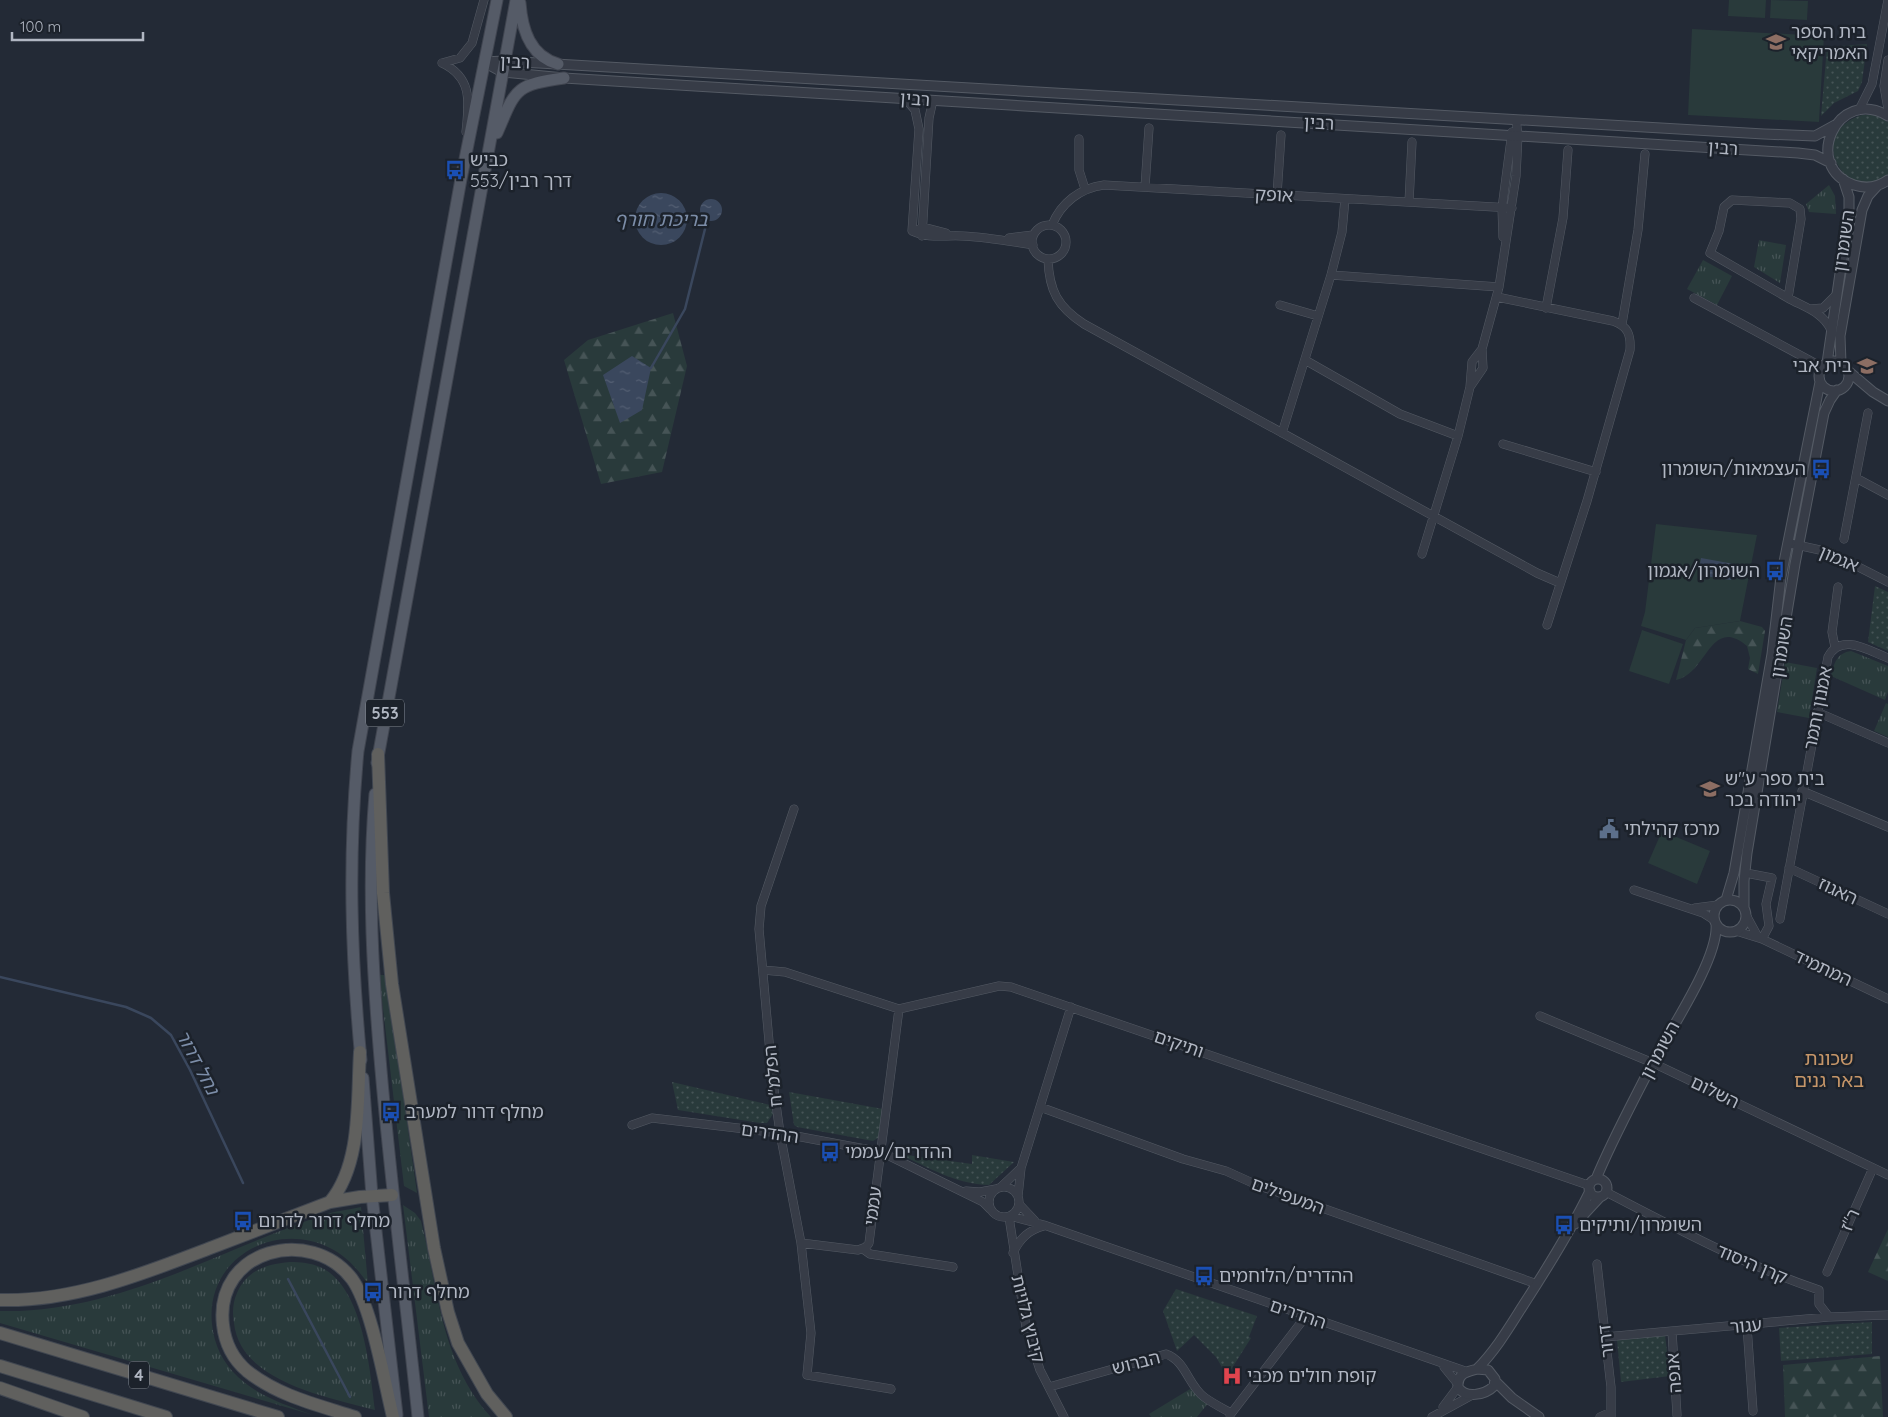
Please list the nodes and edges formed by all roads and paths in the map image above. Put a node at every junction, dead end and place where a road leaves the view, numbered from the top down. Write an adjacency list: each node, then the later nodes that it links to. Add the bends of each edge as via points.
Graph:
1 (484, 0): 26 (street, via 472,42 460,58 442,63 461,75 466,85 467,124)
2 (496, 0): 6 (main road, 553)
3 (518, 0): 7 (main road, via 526,35 542,58); 8 (main road, 553)
4 (1888, 0): 13 (street, via 1872,84)
5 (1888, 60): 12 (street, via 1884,95)
6 (484, 62): 8 (street, רבין); 26 (main road, 553)
7 (558, 64): 8 (street, רבין); 15 (street, רבין)
8 (503, 66): 9 (street, רבין); 22 (main road, 553)
9 (564, 78): 10 (street, רבין); 22 (main road, via 531,83 519,90)
10 (905, 98): 11 (street, רבין); 39 (street, via 914,110 919,129)
11 (933, 100): 18 (street, רבין); 38 (street)
12 (1888, 109)
13 (1859, 110): 14 (street, via 1876,110); 16 (street, רבין, via 1843,117)
14 (1888, 116)
15 (1516, 120): 16 (street, רבין, via 1805,136 1815,136); 18 (street)
16 (1835, 125): 25 (street, via 1828,143)
17 (1149, 128): 30 (street)
18 (1515, 134): 25 (street, רבין, via 1798,152 1815,155); 35 (street); 36 (street)
19 (1281, 135): 32 (street)
20 (1079, 139): 31 (street, via 1080,170)
21 (1412, 142): 34 (street)
22 (490, 148): 86 (main road, 553)
23 (1568, 150): 54 (street, via 1563,218)
24 (1645, 154): 57 (street, via 1638,230)
25 (1831, 163): 27 (street)
26 (461, 179): 107 (main road, 553, via 358,751 350,913)
27 (1843, 179): 29 (street, via 1857,186); 49 (street, השומרון, via 1849,197 1849,211)
28 (1888, 180): 29 (street)
29 (1878, 185): 61 (street, השומרון, via 1862,210 1840,336)
30 (1145, 187): 31 (street, אופק); 32 (street, אופק)
31 (1085, 189): 37 (street, via 1062,208)
32 (1277, 195): 33 (street, אופק)
33 (1345, 199): 34 (street, אופק); 47 (street, via 1342,232)
34 (1409, 202): 35 (street, אופק)
35 (1502, 208): 36 (street, אופק); 45 (street)
36 (1512, 208): 45 (street)
37 (1052, 225): 40 (street, via 1043,226); 46 (street, via 1062,230 1066,243 1061,255)
38 (923, 227): 39 (street); 41 (street); 42 (street)
39 (912, 231): 41 (street)
40 (1034, 235): 43 (street); 44 (street)
41 (922, 236): 42 (street)
42 (960, 236): 43 (street)
43 (1002, 240): 44 (street)
44 (1032, 245): 46 (street, via 1036,254)
45 (1504, 250): 48 (street)
46 (1048, 259): 67 (street, via 1052,287 1062,306 1072,316)
47 (1331, 275): 48 (street); 56 (street)
48 (1499, 287): 50 (street)
49 (1836, 295): 55 (street, via 1823,308); 58 (street, השומרון)
50 (1497, 297): 54 (street); 68 (street, via 1482,349 1483,368 1470,387)
51 (1694, 298): 60 (street)
52 (1788, 298): 52 (street, via 1710,253 1727,203 1732,200 1790,203 1800,209); 55 (street)
53 (1280, 304): 56 (street)
54 (1546, 308): 57 (street)
55 (1810, 309): 58 (street, via 1826,320)
56 (1318, 316): 59 (street)
57 (1622, 324): 70 (street, via 1631,338 1630,350)
58 (1831, 330): 60 (street, השומרון)
59 (1305, 360): 67 (street); 68 (street, via 1400,414)
60 (1824, 365): 61 (street, via 1833,361); 62 (street, via 1819,374)
61 (1844, 367): 63 (street, via 1848,378); 64 (street)
62 (1820, 382): 63 (street, via 1827,389); 75 (street, השומרון)
63 (1840, 389): 64 (street, via 1858,387); 76 (street, השומרון, via 1824,413)
64 (1873, 392): 65 (street)
65 (1888, 401)
66 (1868, 413): 71 (street)
67 (1282, 433): 73 (street)
68 (1458, 436): 73 (street)
69 (1503, 444): 70 (street)
70 (1596, 472): 79 (street)
71 (1856, 478): 72 (street); 74 (street)
72 (1888, 495)
73 (1433, 516): 77 (street); 79 (street)
74 (1844, 539)
75 (1788, 544): 76 (street, אגמון); 93 (street, השומרון, via 1734,873)
76 (1799, 545): 78 (street, אגמון, via 1836,555); 95 (street, השומרון, via 1747,853)
77 (1422, 554)
78 (1888, 582)
79 (1560, 584): 81 (street)
80 (1838, 587): 82 (street, אמנון ותמר, via 1832,632)
81 (1547, 625)
82 (1835, 647): 83 (street, אמנון ותמר, via 1844,643 1854,644); 84 (street, אמנון ותמר, via 1826,664)
83 (1888, 658)
84 (1817, 712): 85 (street); 87 (street, אמנון ותמר)
85 (1888, 743)
86 (378, 754): 120 (main road, 553, via 370,863 371,923); 168 (highway, via 391,975 434,1248 458,1343 487,1394)
87 (1802, 791): 89 (street); 90 (street, אמנון ותמר)
88 (794, 809): 102 (street, הפלמ"ח, via 761,906)
89 (1888, 827)
90 (1789, 868): 96 (street, האגוז); 97 (street, אמנון ותמר)
91 (1751, 874): 100 (street, via 1772,878 1766,904 1769,926)
92 (1634, 890): 94 (street)
93 (1722, 902): 94 (street); 95 (street, via 1735,900); 98 (street, via 1715,911)
94 (1688, 908): 98 (street)
95 (1745, 912): 99 (street, via 1744,924); 100 (street)
96 (1888, 914)
97 (1780, 919)
98 (1715, 922): 99 (street, via 1720,928); 101 (street, השומרון)
99 (1732, 932): 100 (street, המתמיד); 101 (street, השומרון)
100 (1760, 938): 103 (street, המתמיד)
101 (1714, 947): 108 (street, השומרון)
102 (762, 970): 105 (street, via 785,972); 111 (street, הפלמ"ח)
103 (1888, 999)
104 (1071, 1007): 105 (street, ותיקים, via 999,986); 109 (street); 116 (street, ותיקים, via 1586,1184)
105 (899, 1009): 112 (street, עממי)
106 (1540, 1016): 108 (street, השלום)
107 (360, 1052): 121 (main road, 553); 123 (highway, via 350,1166 344,1183)
108 (1653, 1063): 114 (street, השלום); 116 (street, השומרון)
109 (1040, 1107): 113 (street); 134 (street, המעפילים)
110 (632, 1125): 111 (street, ההדרים, via 652,1118)
111 (780, 1133): 112 (street, ההדרים); 128 (street, הפלמ"ח)
112 (881, 1152): 118 (street, ההדרים); 129 (street, עממי, via 868,1243)
113 (1022, 1168): 117 (street); 122 (street)
114 (1873, 1168): 115 (street, השלום); 133 (street, ר"ז)
115 (1888, 1175)
116 (1595, 1184): 119 (street, השומרון, via 1607,1187); 119 (street, via 1594,1196); 127 (street, השומרון)
117 (999, 1188): 118 (street, ההדרים, via 980,1192); 122 (street, via 1011,1189); 124 (street, via 989,1200)
118 (959, 1190): 124 (street, ההדרים)
119 (1603, 1194): 127 (street, השומרון); 138 (street, קרן היסוד, via 1733,1257 1819,1290 1819,1304)
120 (392, 1195): 121 (highway); 167 (main road, 553)
121 (372, 1196): 123 (highway); 146 (main road, 553)
122 (1019, 1200): 125 (street, via 1016,1212); 126 (street, ההדרים, via 1027,1215)
123 (330, 1202): 135 (highway, via 124,1280 63,1295)
124 (990, 1209): 125 (street, via 996,1216)
125 (1009, 1217): 126 (street, ההדרים); 130 (street, קיבוץ גלויות)
126 (1044, 1225): 130 (street, via 1028,1232); 137 (street, ההדרים)
127 (1571, 1227): 134 (street, השומרון)
128 (801, 1244): 129 (street, עממי); 153 (street, הפלמ"ח, via 810,1333 807,1375)
129 (862, 1249): 132 (street, via 870,1254)
130 (1013, 1253): 151 (street, קיבוץ גלויות, via 1026,1327)
131 (1597, 1264): 142 (street, דרור)
132 (953, 1267)
133 (1827, 1272)
134 (1537, 1284): 143 (street, השומרון)
135 (0, 1300)
136 (1888, 1314): 138 (street, עגור)
137 (1306, 1316): 144 (street, ההדרים); 158 (street)
138 (1829, 1317): 139 (street, עגור)
139 (1746, 1326): 140 (street, עגור); 157 (street)
140 (1672, 1331): 142 (street, עגור); 160 (street, אנפה)
141 (0, 1333): 163 (highway, 4)
142 (1605, 1337): 159 (street, דרור)
143 (1500, 1341): 147 (street, השומרון); 148 (street, השומרון)
144 (1438, 1363): 147 (street, ההדרים); 150 (street, ההדרים, via 1450,1372)
145 (0, 1366): 162 (highway, 4)
146 (387, 1368): 164 (highway, via 358,1289 339,1266 325,1257 290,1250 257,1257 235,1274 226,1290 222,1315 223,1331 234,1357 273,1389); 165 (highway); 166 (main road, 553)
147 (1473, 1370): 148 (street); 150 (street, via 1461,1374)
148 (1488, 1370): 149 (street)
149 (1495, 1381): 154 (street); 156 (street)
150 (1458, 1385): 155 (street, via 1463,1393); 170 (street, via 1448,1402)
151 (1049, 1387): 158 (street, הברוש, via 1166,1354 1179,1362 1204,1397); 169 (street, קיבוץ גלויות)
152 (0, 1388): 161 (highway)
153 (891, 1389)
154 (1486, 1392): 155 (street); 156 (street)
155 (1474, 1394): 170 (street)
156 (1512, 1398): 171 (street)
157 (1752, 1411)
158 (1230, 1415)
159 (1611, 1415): 172 (street)
160 (1677, 1415)
161 (83, 1417)
162 (166, 1417)
163 (278, 1417)
164 (355, 1417)
165 (393, 1417)
166 (397, 1417)
167 (418, 1417)
168 (506, 1417)
169 (1064, 1417)
170 (1432, 1417)
171 (1538, 1417)
172 (1600, 1417)

